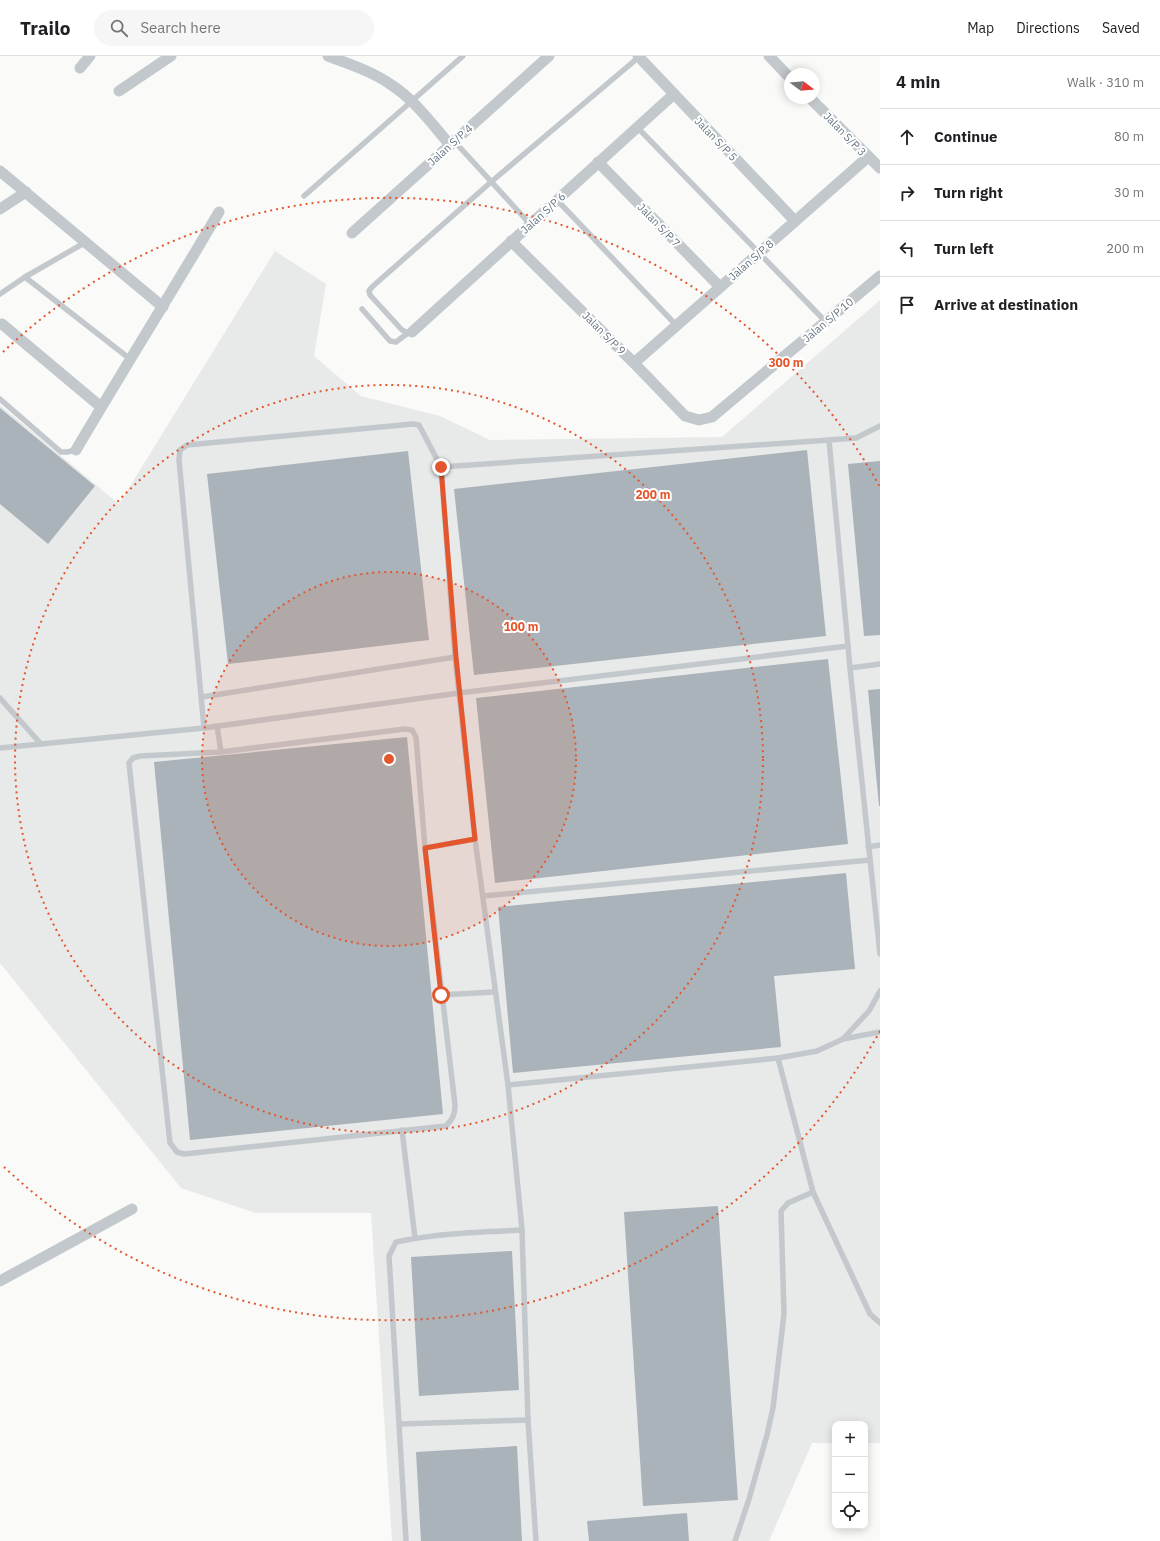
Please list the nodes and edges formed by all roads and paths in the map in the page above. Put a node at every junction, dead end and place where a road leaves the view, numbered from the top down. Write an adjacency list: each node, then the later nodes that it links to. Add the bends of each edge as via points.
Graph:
1 (90, 56): 8 (street)
2 (171, 56): 10 (street)
3 (328, 56): 12 (street, via 373,74)
4 (463, 56): 12 (lane)
5 (549, 56): 15 (street, Jalan S/P 4)
6 (638, 56): 11 (street, Jalan S/P 5); 20 (lane)
7 (769, 56): 9 (street)
8 (80, 68)
9 (784, 72)
10 (118, 91)
11 (674, 94): 14 (street, Jalan S/P 6); 26 (street, Jalan S/P 5)
12 (411, 101): 15 (street); 22 (lane)
13 (816, 104): 16 (street, Jalan S/P 3)
14 (637, 127): 17 (street, Jalan S/P 6); 31 (lane)
15 (452, 143): 20 (lane); 28 (street, Jalan S/P 4)
16 (868, 157): 18 (street, Jalan S/P 3); 26 (street, Jalan S/P 8)
17 (598, 162): 23 (street, Jalan S/P 6); 34 (street, Jalan S/P 7)
18 (880, 168)
19 (0, 171): 21 (street)
20 (492, 182): 27 (lane); 41 (lane, via 369,291 402,330)
21 (26, 192): 24 (street); 30 (street)
22 (304, 196)
23 (557, 200): 27 (street, Jalan S/P 6); 40 (lane)
24 (0, 209)
25 (219, 212): 36 (street)
26 (795, 221): 31 (street, Jalan S/P 8)
27 (530, 224): 29 (street, Jalan S/P 6)
28 (352, 233)
29 (512, 241): 41 (street, Jalan S/P 6); 43 (street, Jalan S/P 9)
30 (86, 242): 33 (lane); 36 (street)
31 (759, 253): 34 (street, Jalan S/P 8); 38 (lane)
32 (880, 276): 38 (street, Jalan S/P 10)
33 (25, 277): 35 (lane); 42 (lane)
34 (720, 287): 40 (street, Jalan S/P 8)
35 (0, 294)
36 (163, 307): 42 (street)
37 (362, 309): 41 (lane, via 390,342 396,342)
38 (826, 322): 46 (street, Jalan S/P 10, via 712,417)
39 (2, 324): 45 (street)
40 (676, 326): 43 (street, Jalan S/P 8)
41 (410, 332)
42 (130, 359): 45 (street)
43 (634, 363): 46 (street, Jalan S/P 9, via 685,416)
44 (0, 399): 49 (lane, via 61,452)
45 (101, 407): 49 (street)
46 (699, 420)
47 (880, 426): 48 (lane, via 856,438)
48 (830, 440): 50 (lane); 51 (lane)
49 (76, 450)
50 (441, 467): 52 (lane); 56 (lane, via 419,425 413,424 187,445 180,450 179,468)
51 (848, 646): 54 (lane); 55 (lane)
52 (456, 657): 55 (lane); 56 (lane)
53 (880, 664): 54 (lane)
54 (850, 668): 65 (lane)
55 (460, 693): 58 (lane); 63 (lane)
56 (202, 697): 59 (lane)
57 (0, 698): 60 (lane)
58 (217, 726): 59 (lane); 62 (lane)
59 (204, 728): 60 (lane)
60 (41, 744): 61 (lane)
61 (0, 748)
62 (221, 752): 66 (lane, via 412,730 416,737); 77 (lane, via 140,756 133,758 129,763 170,1143 178,1152 184,1154)
63 (475, 839): 66 (lane); 68 (lane)
64 (880, 845): 65 (lane)
65 (868, 847): 67 (lane)
66 (425, 848): 72 (lane)
67 (870, 860): 68 (lane); 69 (lane)
68 (483, 896): 71 (lane)
69 (880, 954)
70 (880, 991): 74 (lane, via 869,1011)
71 (494, 992): 72 (lane); 76 (lane)
72 (441, 995): 77 (lane, via 455,1113 446,1126)
73 (880, 1032): 74 (lane)
74 (843, 1039): 75 (lane, via 817,1051)
75 (778, 1058): 76 (lane); 78 (lane)
76 (508, 1086): 80 (lane)
77 (402, 1130): 81 (lane)
78 (813, 1192): 83 (lane, via 870,1314); 88 (lane, via 788,1203 781,1211 784,1314 773,1408 758,1470)
79 (132, 1209): 82 (street)
80 (522, 1230): 81 (lane); 84 (lane)
81 (415, 1238): 85 (lane, via 396,1242 389,1256)
82 (0, 1281)
83 (880, 1323)
84 (528, 1420): 85 (lane); 87 (lane)
85 (400, 1424): 86 (lane)
86 (406, 1541)
87 (536, 1541)
88 (735, 1541)

